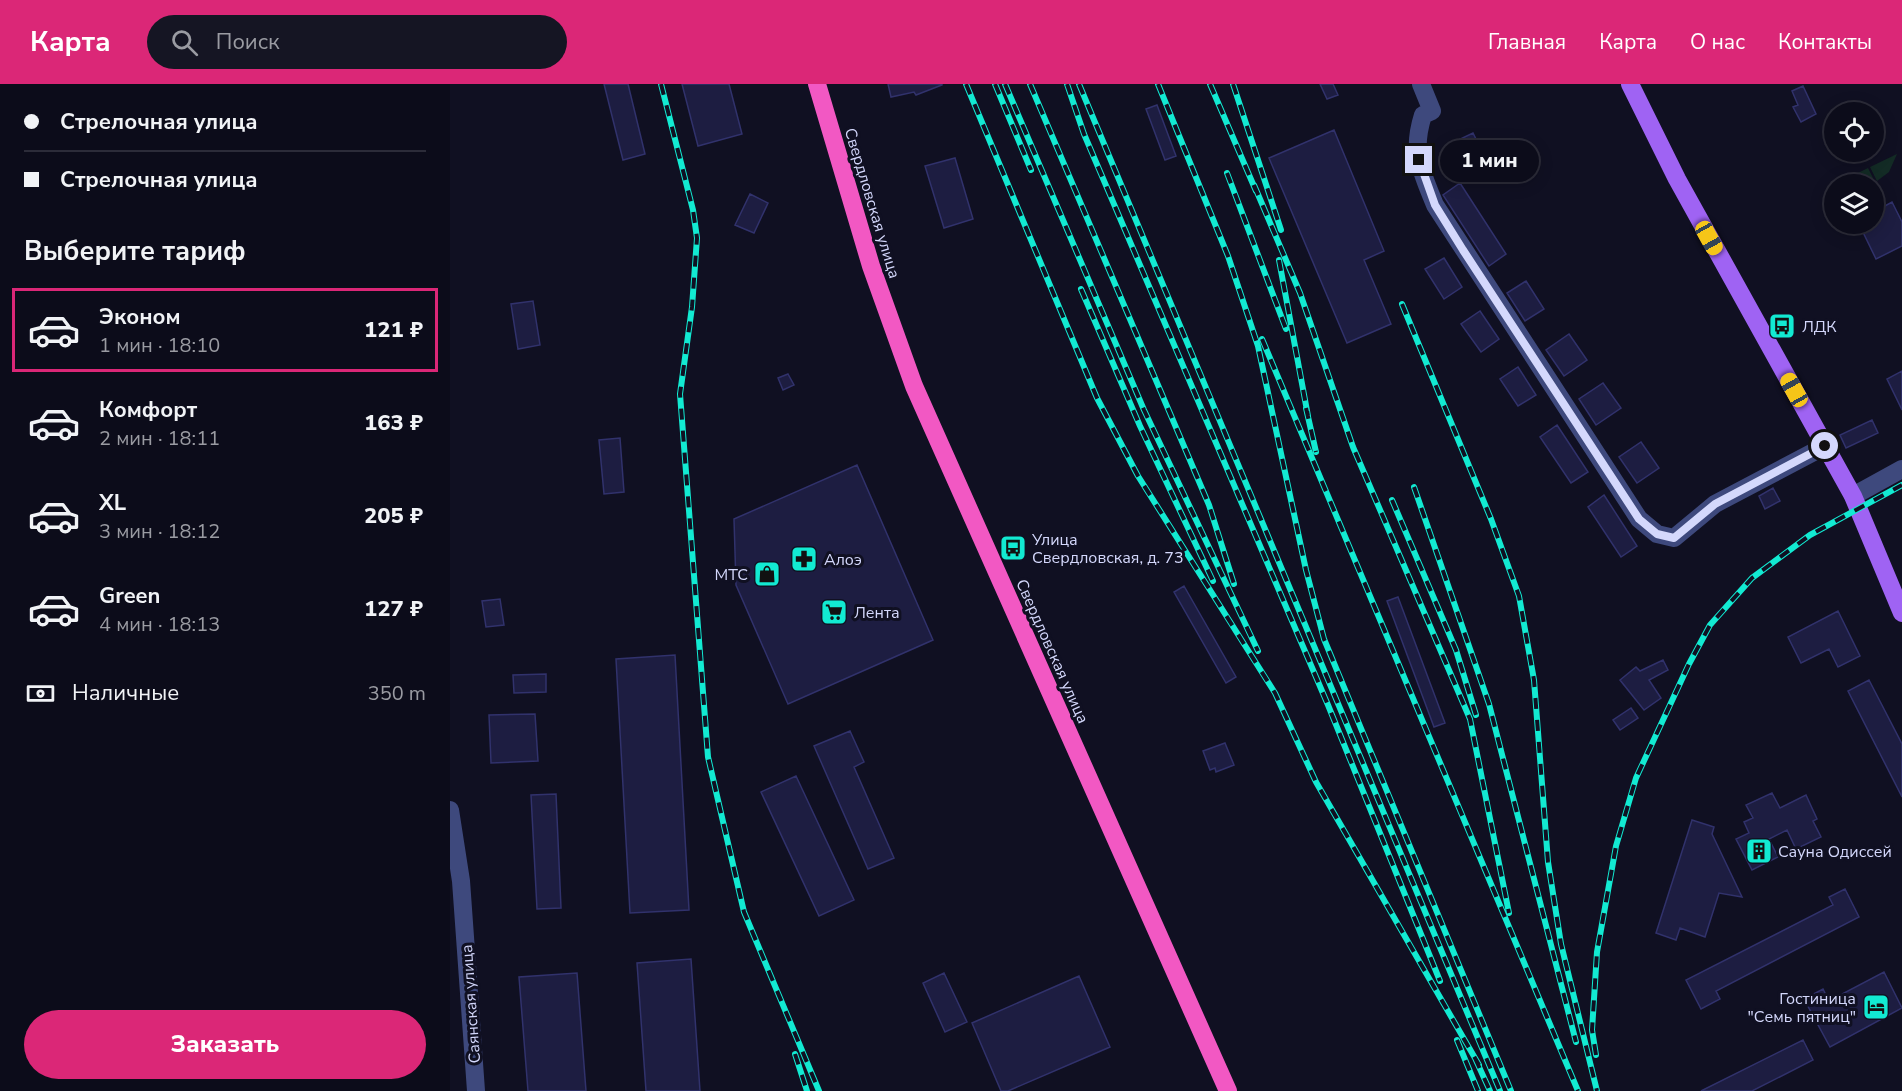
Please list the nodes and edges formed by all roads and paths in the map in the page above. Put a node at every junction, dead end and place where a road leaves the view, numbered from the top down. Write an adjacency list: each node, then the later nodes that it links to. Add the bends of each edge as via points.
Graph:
1 (817, 84): 10 (highway, Свердловская улица, via 871,266 914,386)
2 (1421, 84): 4 (street, via 1432,111 1423,115 1416,145 1435,205 1639,519 1657,534 1674,538 1715,504)
3 (1630, 84): 4 (main road, via 1677,179)
4 (1825, 446): 6 (main road)
5 (1902, 468): 6 (street)
6 (1853, 496): 7 (main road)
7 (1902, 613)
8 (450, 810): 9 (street, Саянская улица, via 461,881)
9 (476, 1091)
10 (1228, 1091)

